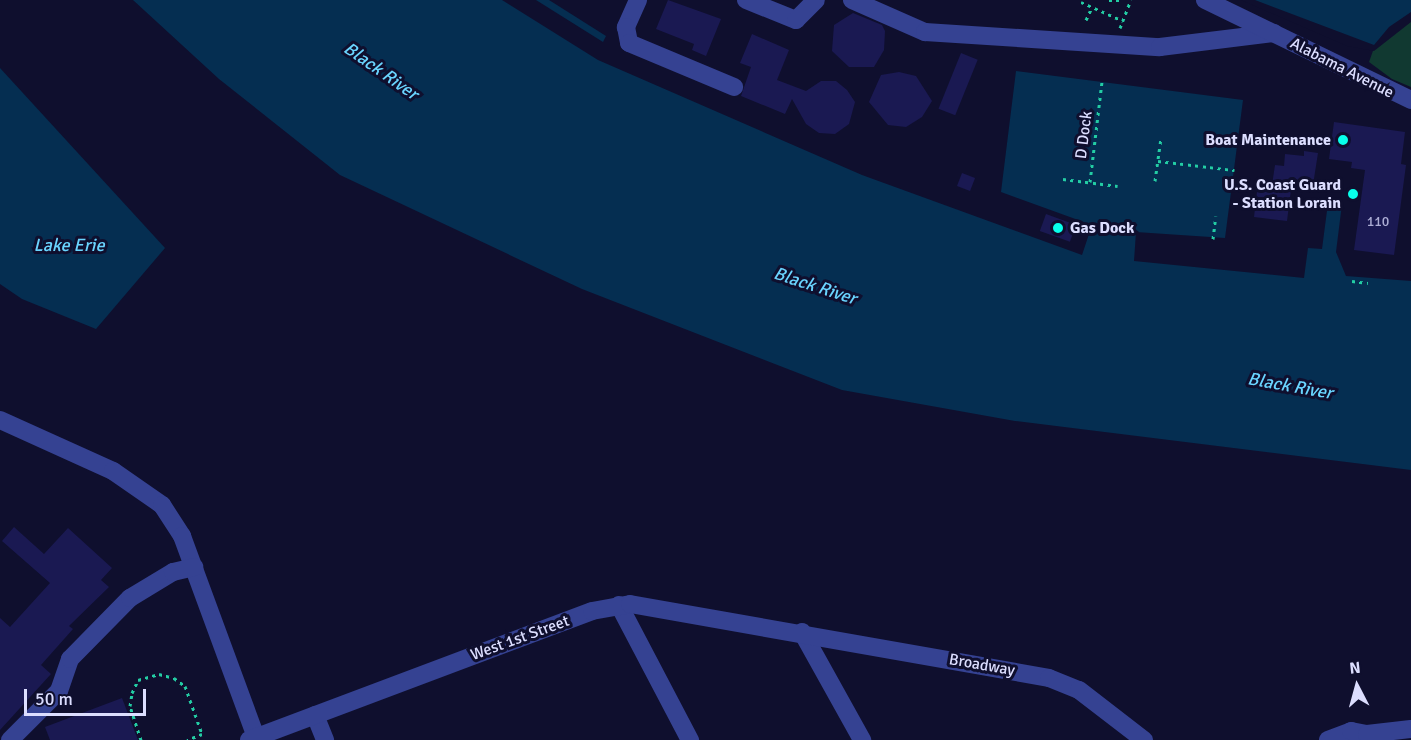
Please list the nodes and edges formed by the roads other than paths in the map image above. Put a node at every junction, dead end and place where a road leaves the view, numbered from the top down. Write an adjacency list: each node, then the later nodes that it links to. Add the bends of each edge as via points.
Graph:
1 (638, 0): 7 (street, via 626,27 629,43)
2 (746, 0): 3 (street, via 796,20)
3 (816, 0)
4 (852, 0): 6 (street, via 925,32 1160,46)
5 (1204, 0): 6 (street, Alabama Avenue)
6 (1274, 33): 8 (street, Alabama Avenue)
7 (734, 87)
8 (1411, 100)
9 (0, 420): 10 (street, via 113,471 152,495 172,517)
10 (194, 567): 16 (street); 17 (street, via 173,572 130,598 70,659 59,691)
11 (619, 605): 12 (street, West 1st Street, via 662,608); 13 (street, West 1st Street, via 592,611); 19 (street)
12 (802, 632): 20 (street); 21 (street, Broadway, via 1049,678 1079,690)
13 (315, 715): 16 (street, West 1st Street); 18 (street)
14 (1411, 729): 15 (street)
15 (1364, 737): 22 (street, via 1351,731)
16 (252, 739)
17 (10, 740)
18 (325, 740)
19 (690, 740)
20 (862, 740)
21 (1144, 740)
22 (1328, 740)

